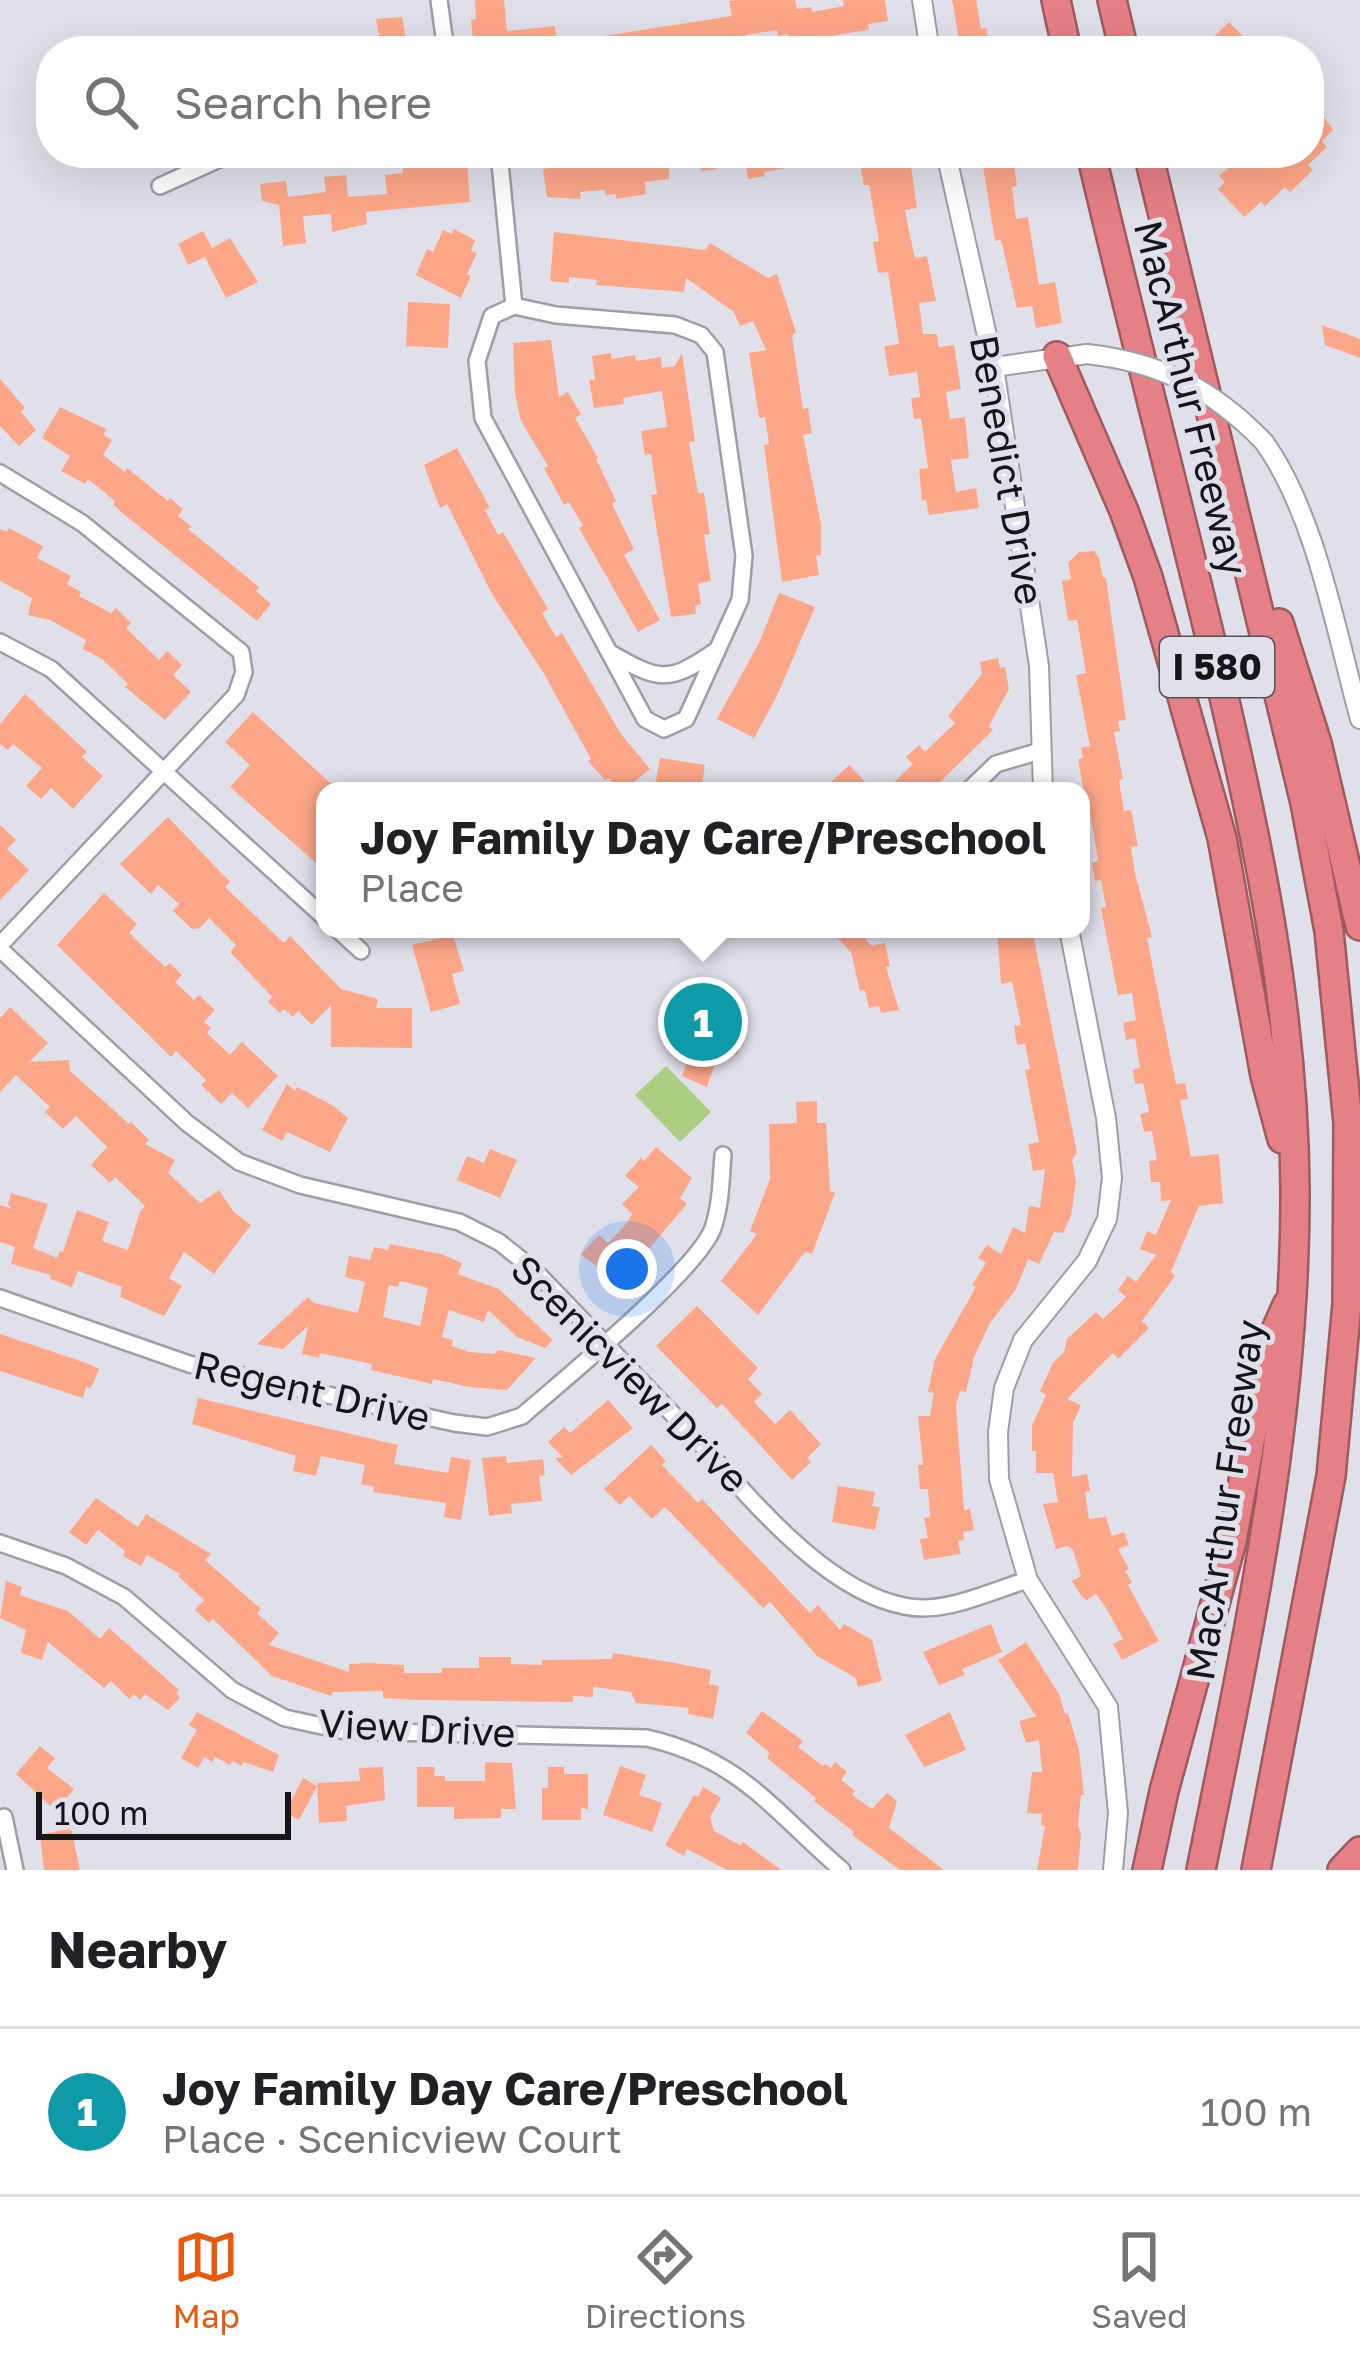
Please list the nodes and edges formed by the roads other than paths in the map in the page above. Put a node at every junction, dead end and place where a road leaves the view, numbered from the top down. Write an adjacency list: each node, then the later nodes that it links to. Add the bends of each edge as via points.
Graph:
1 (440, 0): 5 (street)
2 (922, 0): 6 (street)
3 (1056, 0): 7 (highway)
4 (1112, 0): 8 (highway)
5 (444, 36)
6 (928, 36)
7 (1064, 36)
8 (1120, 36)
9 (200, 168): 14 (street)
10 (500, 168): 15 (street)
11 (949, 168): 17 (street, Benedict Drive)
12 (1095, 168): 35 (highway, MacArthur Freeway / I 580, via 1265,877 1284,1005)
13 (1152, 168): 18 (highway, MacArthur Freeway / I 580)
14 (160, 186)
15 (514, 306): 21 (street, via 675,325 701,335 715,352 744,556 740,600); 22 (street, via 492,316 477,361 483,418)
16 (1057, 356): 17 (street); 23 (street, bridge, via 1153,366 1221,401 1264,442 1303,515); 35 (highway, via 1161,621 1222,838 1265,1076)
17 (994, 367): 24 (street, Benedict Drive, via 1040,666)
18 (1217, 435): 29 (highway, via 1317,743); 48 (highway, MacArthur Freeway / I 580, via 1318,867 1348,1123 1338,1418)
19 (0, 473): 25 (street, via 82,523 241,652 236,695)
20 (0, 642): 25 (street, via 51,669)
21 (716, 651): 22 (street, via 684,672 650,676); 22 (street, via 686,719 664,729 645,719)
22 (610, 652)
23 (1360, 719)
24 (1040, 751): 26 (street, via 996,764); 27 (street, Benedict Drive)
25 (163, 770): 28 (street); 32 (street)
26 (977, 782)
27 (1042, 782)
28 (316, 910)
29 (1360, 926)
30 (347, 938): 33 (street)
31 (1071, 938): 40 (street, via 1112,1178 1107,1219 1087,1261 1023,1340 1004,1388 999,1479)
32 (0, 947): 38 (street, Scenicview Drive, via 239,1162 300,1185 460,1222 533,1269)
33 (361, 951)
34 (723, 1154): 38 (street, Regent Drive, via 712,1232)
35 (1295, 1188): 36 (highway, MacArthur Freeway / I 580)
36 (1294, 1290): 46 (highway, via 1267,1350 1232,1541); 47 (highway, MacArthur Freeway / I 580, via 1268,1526)
37 (0, 1298): 38 (street, Regent Drive, via 189,1364 487,1427 522,1416)
38 (604, 1343): 40 (street, Scenicview Drive, via 790,1537 878,1599 909,1608 953,1604)
39 (0, 1543): 44 (street, View Drive, via 124,1597 232,1690 285,1718 345,1731 647,1738 689,1748 726,1766)
40 (1028, 1580): 45 (street, via 1108,1707 1118,1813)
41 (4, 1817): 43 (street)
42 (1360, 1851): 49 (highway)
43 (15, 1870)
44 (842, 1870)
45 (1113, 1870)
46 (1147, 1870)
47 (1201, 1870)
48 (1256, 1870)
49 (1342, 1870)

